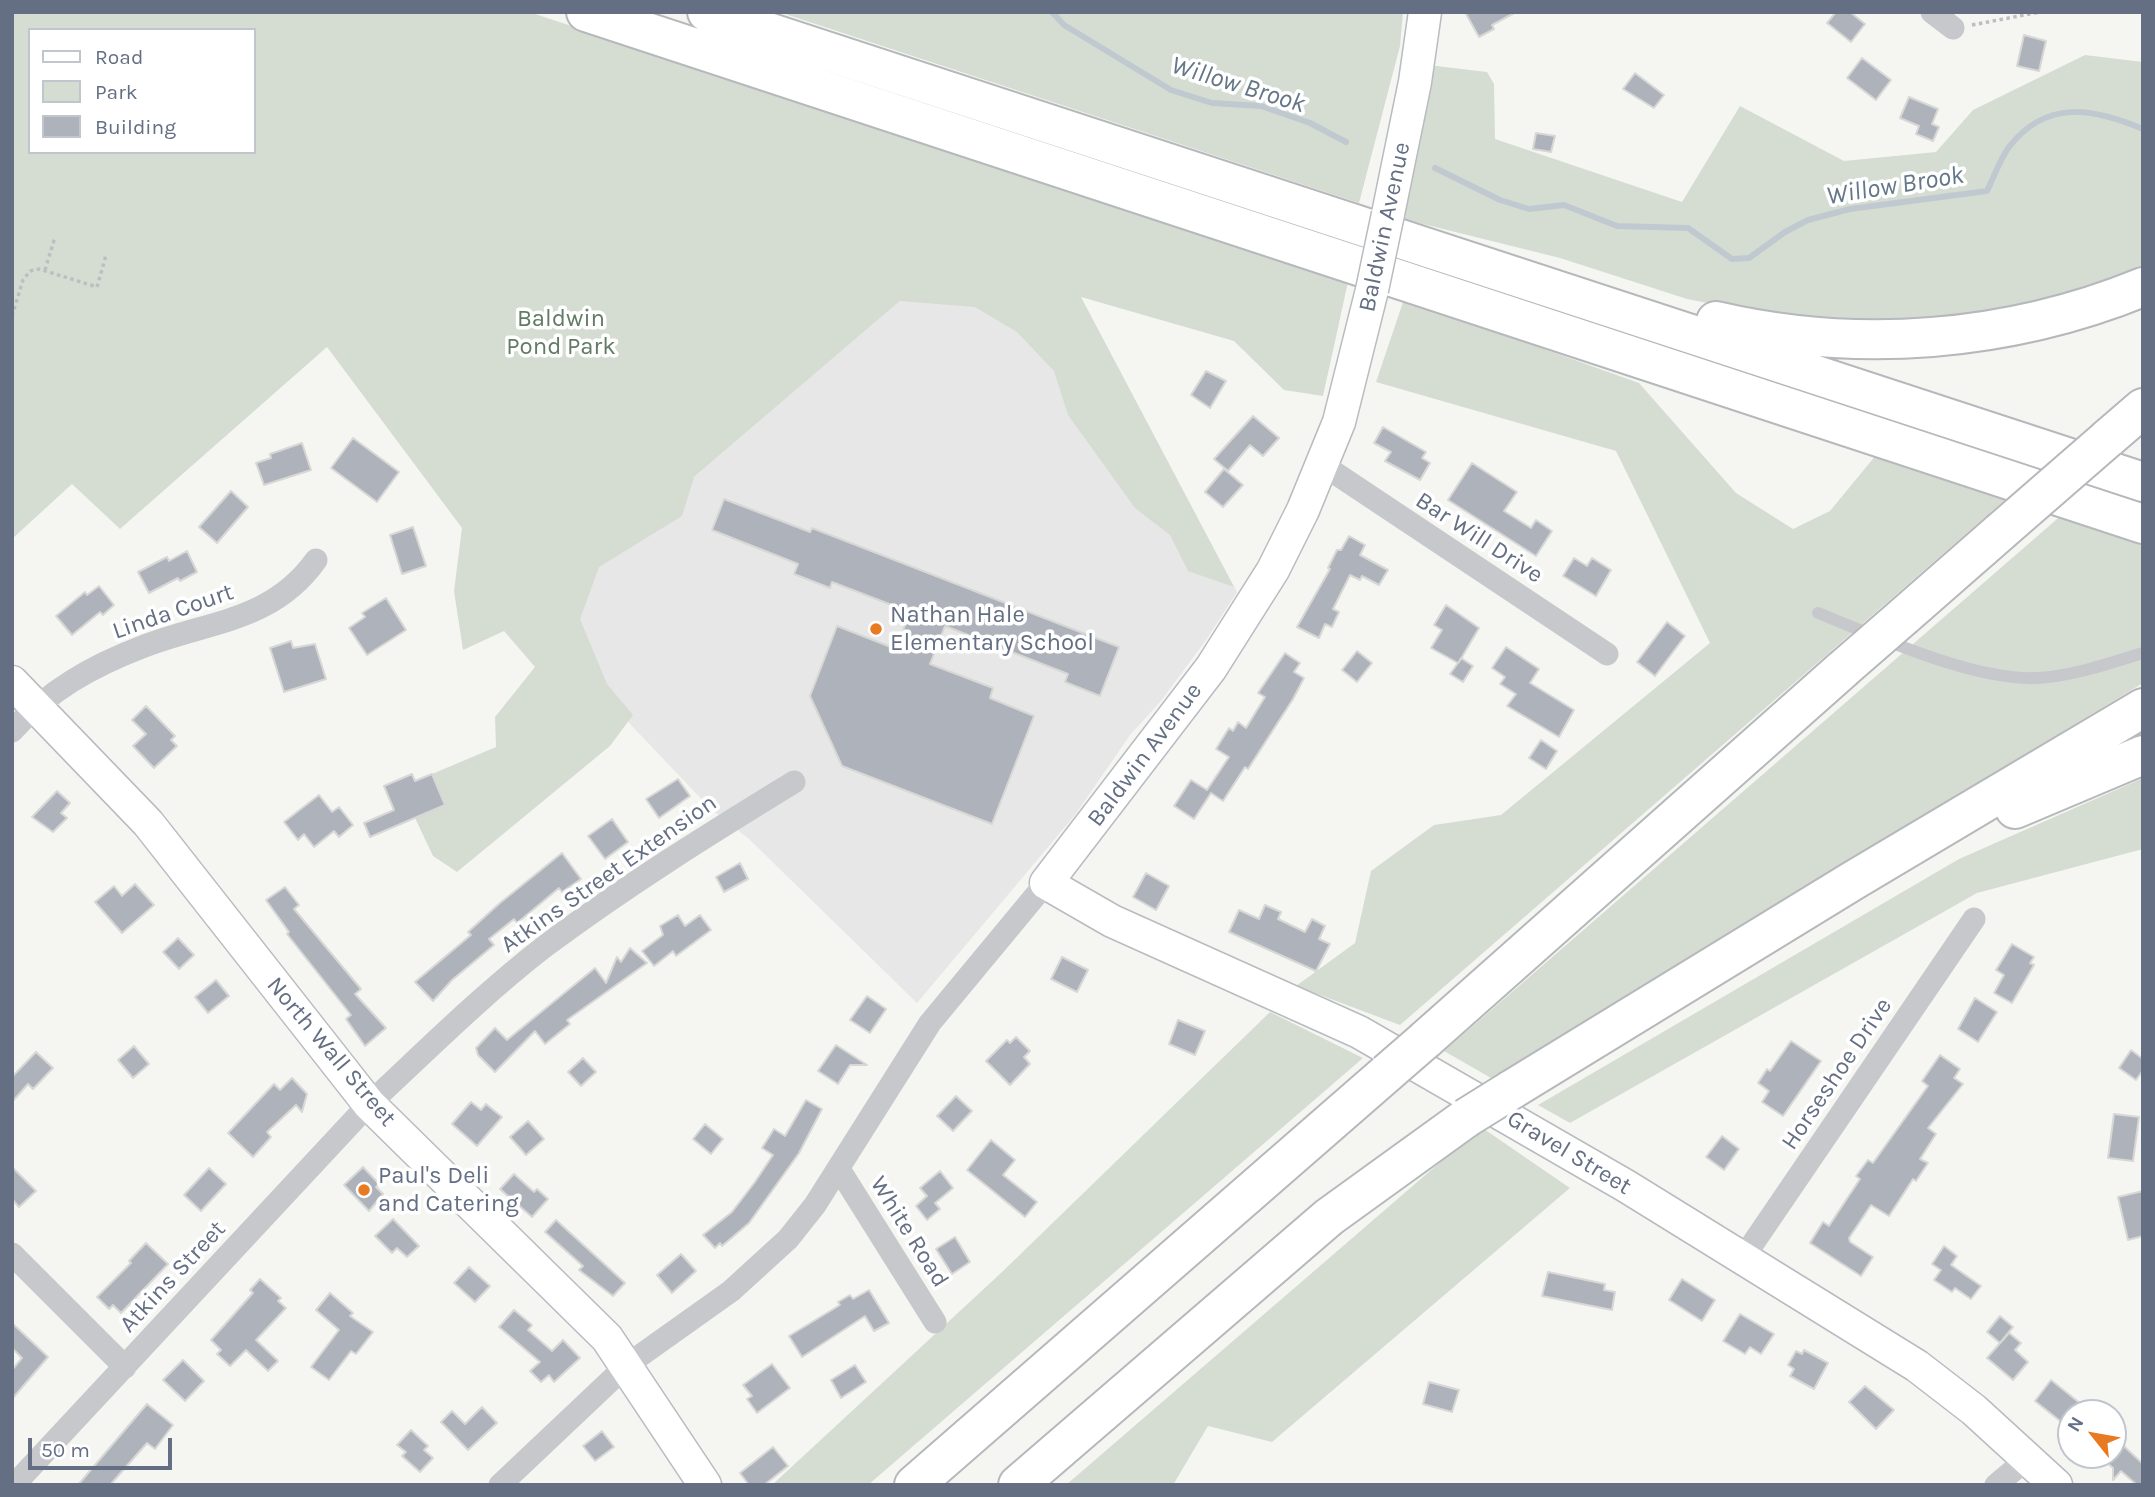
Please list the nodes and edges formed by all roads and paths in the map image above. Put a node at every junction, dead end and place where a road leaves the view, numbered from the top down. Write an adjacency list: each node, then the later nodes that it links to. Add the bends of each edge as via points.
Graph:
1 (586, 12): 16 (highway)
2 (707, 12): 11 (highway)
3 (1425, 12): 14 (street, Baldwin Avenue, bridge, via 1372,290 1350,385)
4 (1932, 12): 6 (street)
5 (2040, 12): 6 (path)
6 (1952, 28)
7 (55, 237): 9 (path)
8 (106, 255): 9 (path, via 97,287)
9 (45, 270): 12 (path, via 26,274)
10 (2143, 288): 11 (highway, via 2011,327 1874,340 1769,331 1619,295)
11 (1557, 291): 15 (highway)
12 (13, 314)
13 (2127, 426): 41 (highway, bridge, via 1843,669)
14 (1323, 465): 20 (street, Bar Will Drive); 28 (street, Baldwin Avenue, via 1284,551 1236,632)
15 (2143, 482)
16 (2143, 524)
17 (316, 560): 22 (street, Linda Court, via 301,580 257,612 144,646 69,681)
18 (1818, 613): 19 (lane, via 1941,658 2022,678 2061,675)
19 (2143, 653)
20 (1607, 654)
21 (12, 682): 22 (street, North Wall Street)
22 (37, 704): 24 (street, Linda Court); 30 (street, North Wall Street, via 148,823)
23 (2143, 708): 27 (highway)
24 (12, 731)
25 (2143, 755): 27 (highway, via 2029,802 1909,865)
26 (794, 782): 30 (street, Atkins Street Extension, via 666,862 543,948)
27 (1854, 880): 42 (highway, bridge, via 1466,1118 1329,1217)
28 (1046, 883): 31 (street, Baldwin Avenue, via 930,1023); 33 (street, Gravel Street, via 1112,921 1369,1037)
29 (1974, 919): 33 (street, Horseshoe Drive)
30 (369, 1104): 35 (street, North Wall Street, via 607,1338); 36 (street, Atkins Street)
31 (839, 1169): 34 (street, White Road); 35 (street, Baldwin Avenue, via 815,1205 760,1268)
32 (12, 1254): 36 (street)
33 (1743, 1258): 37 (street, Gravel Street, via 1917,1366 1975,1410)
34 (935, 1322)
35 (628, 1365): 39 (street, Baldwin Avenue); 40 (street, North Wall Street)
36 (125, 1367): 38 (street, Atkins Street)
37 (2027, 1459): 43 (street); 44 (street, Gravel Street)
38 (14, 1485)
39 (500, 1485)
40 (705, 1485)
41 (914, 1485)
42 (1018, 1485)
43 (1996, 1485)
44 (2056, 1485)

